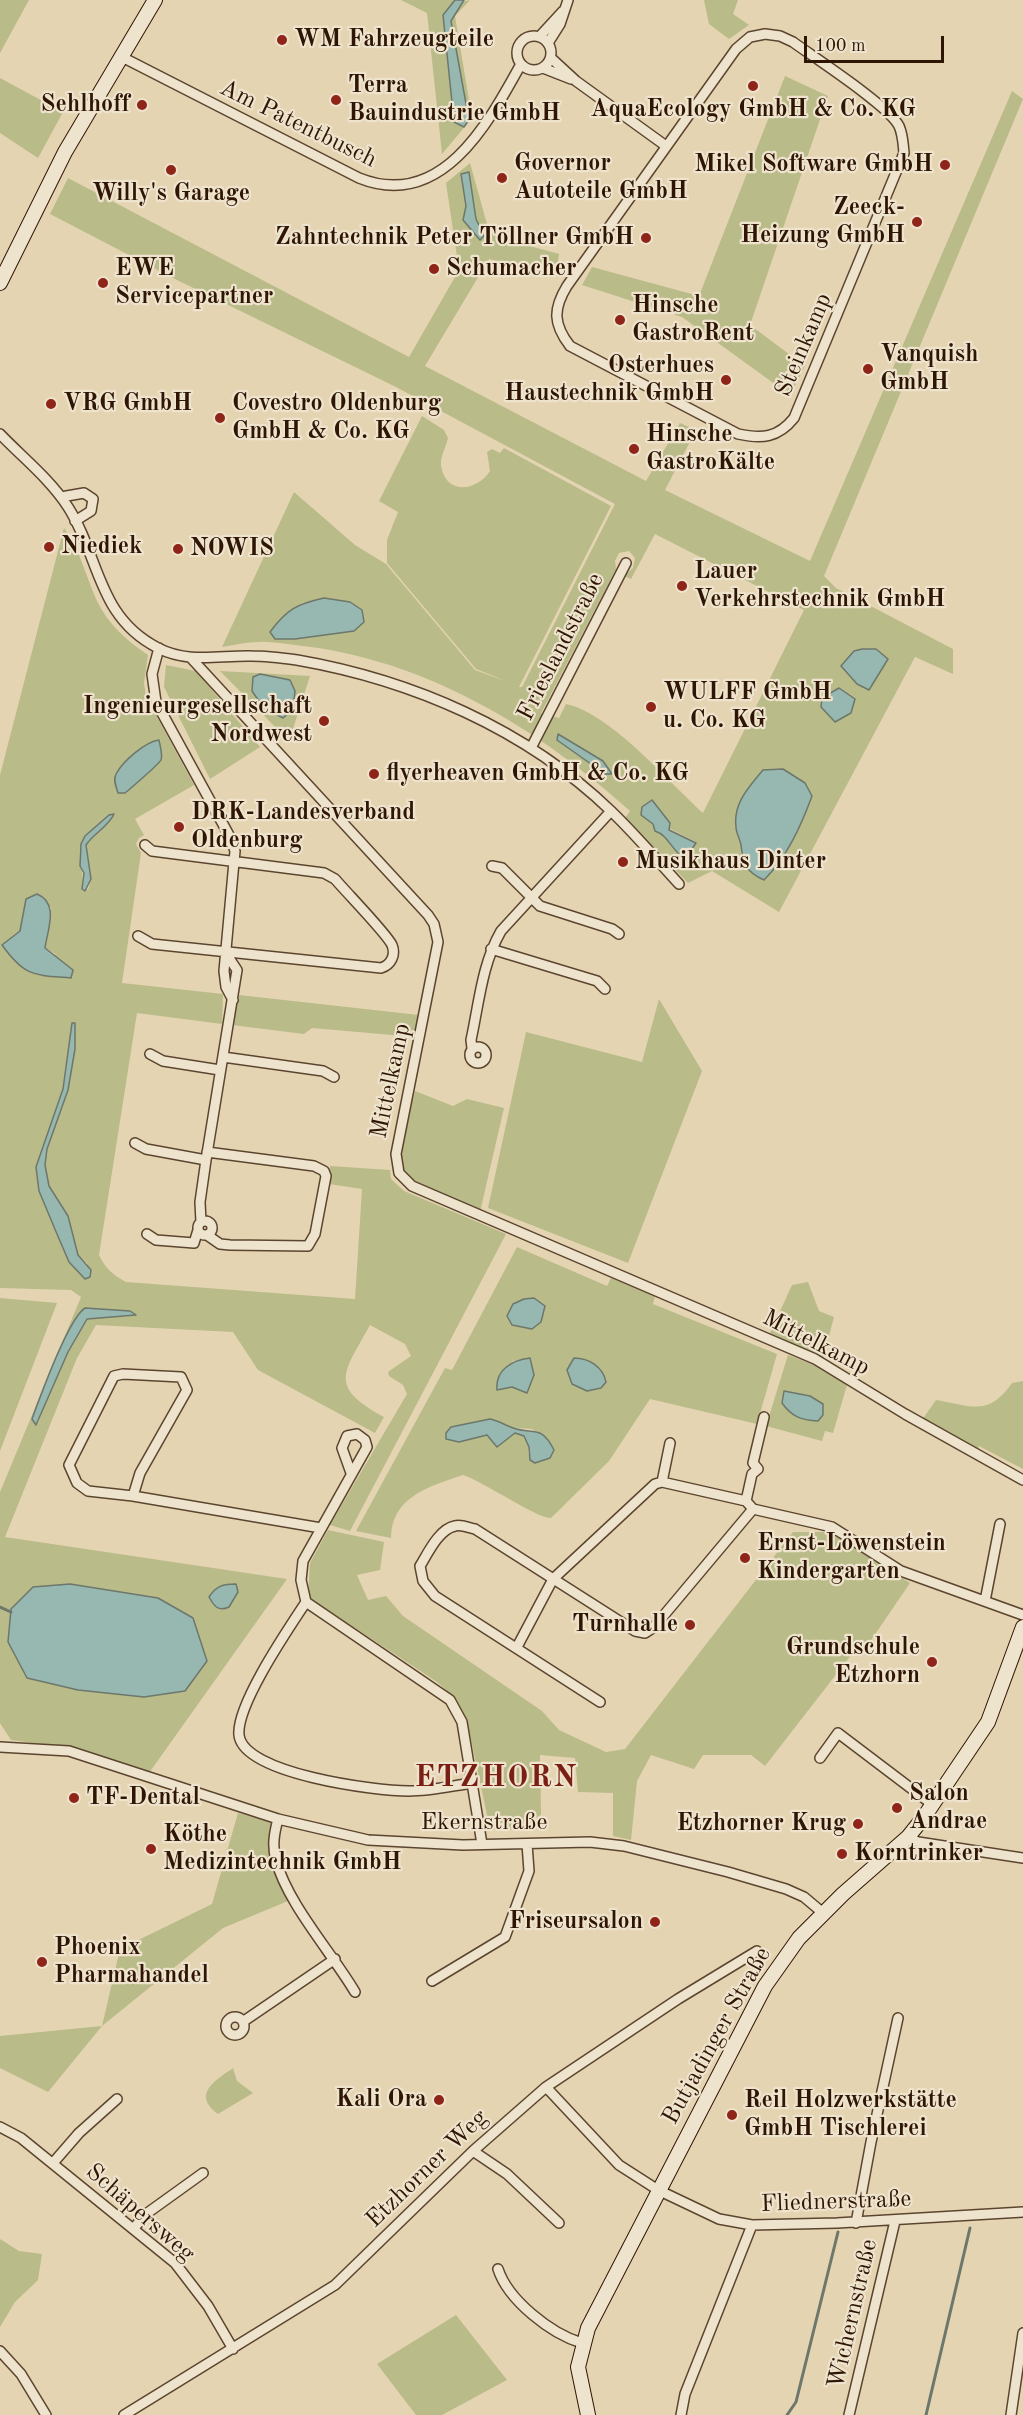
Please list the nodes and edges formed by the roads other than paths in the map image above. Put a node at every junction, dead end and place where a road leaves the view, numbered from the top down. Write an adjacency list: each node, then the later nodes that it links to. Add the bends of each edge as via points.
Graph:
1 (155, 0): 5 (street)
2 (567, 5): 3 (street, Am Patentbusch); 4 (street, Am Patentbusch)
3 (540, 36): 4 (street); 7 (street, Am Patentbusch, via 528,36 520,43 517,54)
4 (548, 43): 6 (street)
5 (120, 56): 7 (street, Am Patentbusch, via 359,178 385,186 413,184 437,174 463,152); 11 (street, via 43,192)
6 (551, 58): 8 (street); 9 (street)
7 (525, 67): 8 (street)
8 (543, 68): 9 (street)
9 (576, 81): 10 (street)
10 (666, 147): 10 (street, Steinkamp, via 735,49 750,37 765,34 793,42 884,110 898,124 903,137 901,166 806,391 794,418 772,436 754,438 738,434 570,346 559,332 556,307 563,292)
11 (0, 283)
12 (0, 434): 13 (street, Mittelkamp)
13 (60, 497): 14 (street, Mittelkamp); 14 (street, via 84,493 93,499 91,511)
14 (75, 521): 16 (street, Mittelkamp, via 108,598 133,630)
15 (626, 563): 18 (street, Frieslandstraße)
16 (159, 648): 17 (street, Mittelkamp); 21 (street, via 152,674 156,702 230,837)
17 (191, 658): 18 (street, Frieslandstraße, via 282,658 361,674 452,706); 42 (street, Mittelkamp, via 434,924 438,942 396,1154 399,1173 412,1186 815,1359)
18 (531, 748): 19 (street, Frieslandstraße)
19 (611, 811): 23 (street, Frieslandstraße); 24 (street)
20 (145, 845): 21 (street, via 152,851)
21 (235, 862): 28 (street); 28 (street, via 329,876 390,942 393,956 381,968)
22 (492, 866): 24 (street, via 502,868)
23 (679, 884)
24 (531, 897): 25 (street, via 540,906); 27 (street, via 501,931)
25 (619, 934)
26 (138, 936): 28 (street, via 152,944)
27 (491, 949): 29 (street, via 597,981); 30 (street)
28 (225, 952): 32 (street, via 226,987 233,1000)
29 (605, 989)
30 (472, 1048)
31 (150, 1054): 33 (street, via 163,1061)
32 (223, 1056): 33 (street); 34 (street, via 323,1071)
33 (220, 1070): 36 (street)
34 (333, 1077)
35 (135, 1143): 36 (street, via 146,1149)
36 (207, 1156): 37 (street, via 200,1202); 37 (street, via 314,1166 326,1176 315,1234 308,1246 220,1244)
37 (202, 1229): 38 (street, via 194,1243 156,1240)
38 (147, 1234)
39 (764, 1417): 45 (street, via 753,1463 758,1469 752,1474)
40 (670, 1443): 43 (street)
41 (351, 1473): 48 (street)
42 (1023, 1480)
43 (662, 1482): 45 (street); 49 (street, via 655,1484)
44 (133, 1496): 44 (street, via 140,1473 187,1390 181,1377 114,1376 69,1465 82,1488); 48 (street)
45 (746, 1501): 46 (street)
46 (753, 1509): 49 (street, via 645,1633); 50 (street, via 832,1527 901,1571)
47 (1000, 1524): 50 (street)
48 (321, 1528): 51 (street, via 303,1561 301,1580)
49 (553, 1579): 54 (street); 54 (street, via 475,1529 456,1525 444,1531 420,1566 423,1581 435,1596)
50 (985, 1601): 52 (street)
51 (306, 1602): 58 (street, via 450,1700 462,1722); 58 (street, via 261,1674 242,1714 239,1737 247,1751 298,1773 363,1788 423,1791)
52 (1023, 1615)
53 (1023, 1627): 59 (street, Butjadinger Straße, via 988,1722)
54 (517, 1647): 55 (street)
55 (600, 1702)
56 (0, 1747): 60 (street, Ekernstraße, via 69,1751)
57 (820, 1758): 59 (street, via 838,1733)
58 (472, 1784): 62 (street)
59 (933, 1805): 61 (street, Butjadinger Straße)
60 (278, 1819): 62 (street, Ekernstraße, via 368,1840); 67 (street, via 273,1839 276,1861 289,1893)
61 (908, 1837): 64 (street, via 918,1842); 65 (street, Butjadinger Straße)
62 (482, 1844): 63 (street, Ekernstraße)
63 (526, 1844): 65 (street, Ekernstraße, via 590,1842 624,1846 786,1889 804,1897); 68 (street, via 529,1871 505,1937)
64 (1023, 1858)
65 (823, 1913): 78 (street, Butjadinger Straße, via 799,1938 765,1986)
66 (757, 1951): 72 (street, Etzhorner Weg)
67 (335, 1959): 69 (street); 71 (street)
68 (432, 1981)
69 (355, 1992)
70 (898, 2018): 82 (street)
71 (244, 2021)
72 (546, 2087): 75 (street, Etzhorner Weg); 78 (street, Fliednerstraße, via 619,2165)
73 (117, 2099): 76 (street)
74 (0, 2127): 76 (street, Schäpersweg)
75 (473, 2151): 81 (street, via 507,2174); 88 (street, Etzhorner Weg, via 335,2285)
76 (53, 2163): 84 (street, Schäpersweg)
77 (203, 2173): 84 (street, via 146,2214)
78 (658, 2190): 83 (street, Fliednerstraße, via 719,2219); 87 (street, Butjadinger Straße)
79 (1023, 2212): 80 (street, Fliednerstraße)
80 (895, 2221): 82 (street, Fliednerstraße); 94 (street, Wichernstraße)
81 (559, 2223)
82 (856, 2223): 83 (street, Fliednerstraße)
83 (752, 2225): 93 (street, via 685,2394)
84 (134, 2228): 88 (street, Schäpersweg, via 175,2263 208,2306)
85 (498, 2269): 87 (street, via 502,2282 547,2327)
86 (1023, 2333): 95 (street)
87 (582, 2343): 92 (street, Butjadinger Straße, via 578,2367)
88 (233, 2349): 91 (street, Etzhorner Weg)
89 (0, 2351): 90 (street, via 21,2373)
90 (46, 2415)
91 (124, 2415)
92 (588, 2415)
93 (681, 2415)
94 (849, 2415)
95 (1011, 2415)

